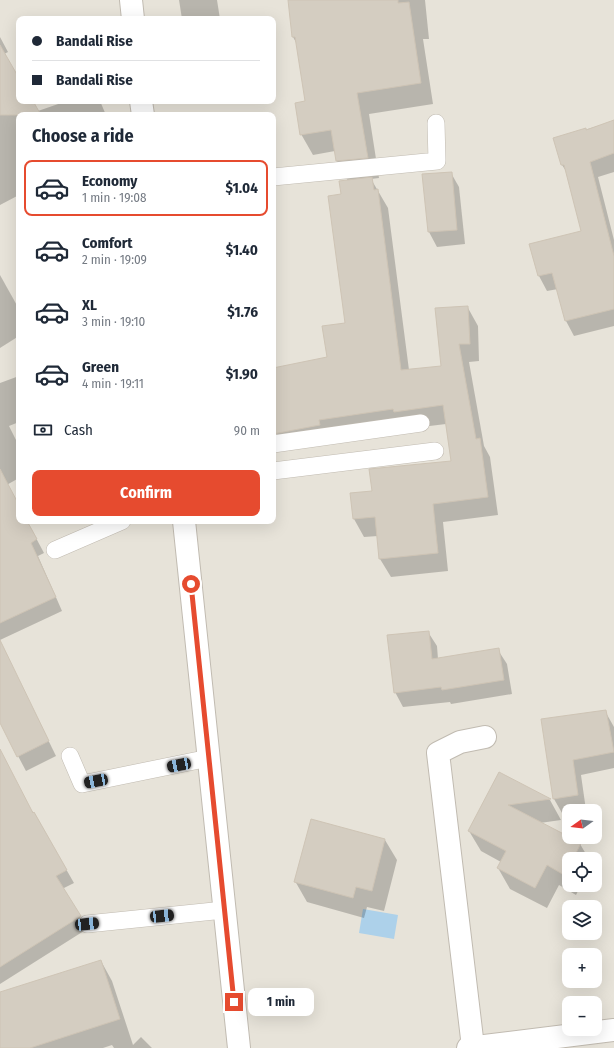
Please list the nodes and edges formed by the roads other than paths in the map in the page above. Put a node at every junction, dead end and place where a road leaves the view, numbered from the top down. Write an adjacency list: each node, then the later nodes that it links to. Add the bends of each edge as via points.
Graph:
1 (131, 0): 2 (street)
2 (133, 16)
3 (436, 123): 4 (lane, via 437,161)
4 (276, 177)
5 (421, 423): 6 (lane)
6 (276, 444)
7 (436, 451): 8 (lane)
8 (276, 471)
9 (115, 524): 11 (lane)
10 (184, 524): 14 (street)
11 (55, 550)
12 (485, 737): 19 (street, via 460,742 438,753)
13 (70, 756): 14 (lane, via 82,784)
14 (209, 758): 15 (street)
15 (224, 910): 16 (lane); 18 (street)
16 (87, 924)
17 (614, 1030): 19 (street)
18 (239, 1048)
19 (471, 1048)

